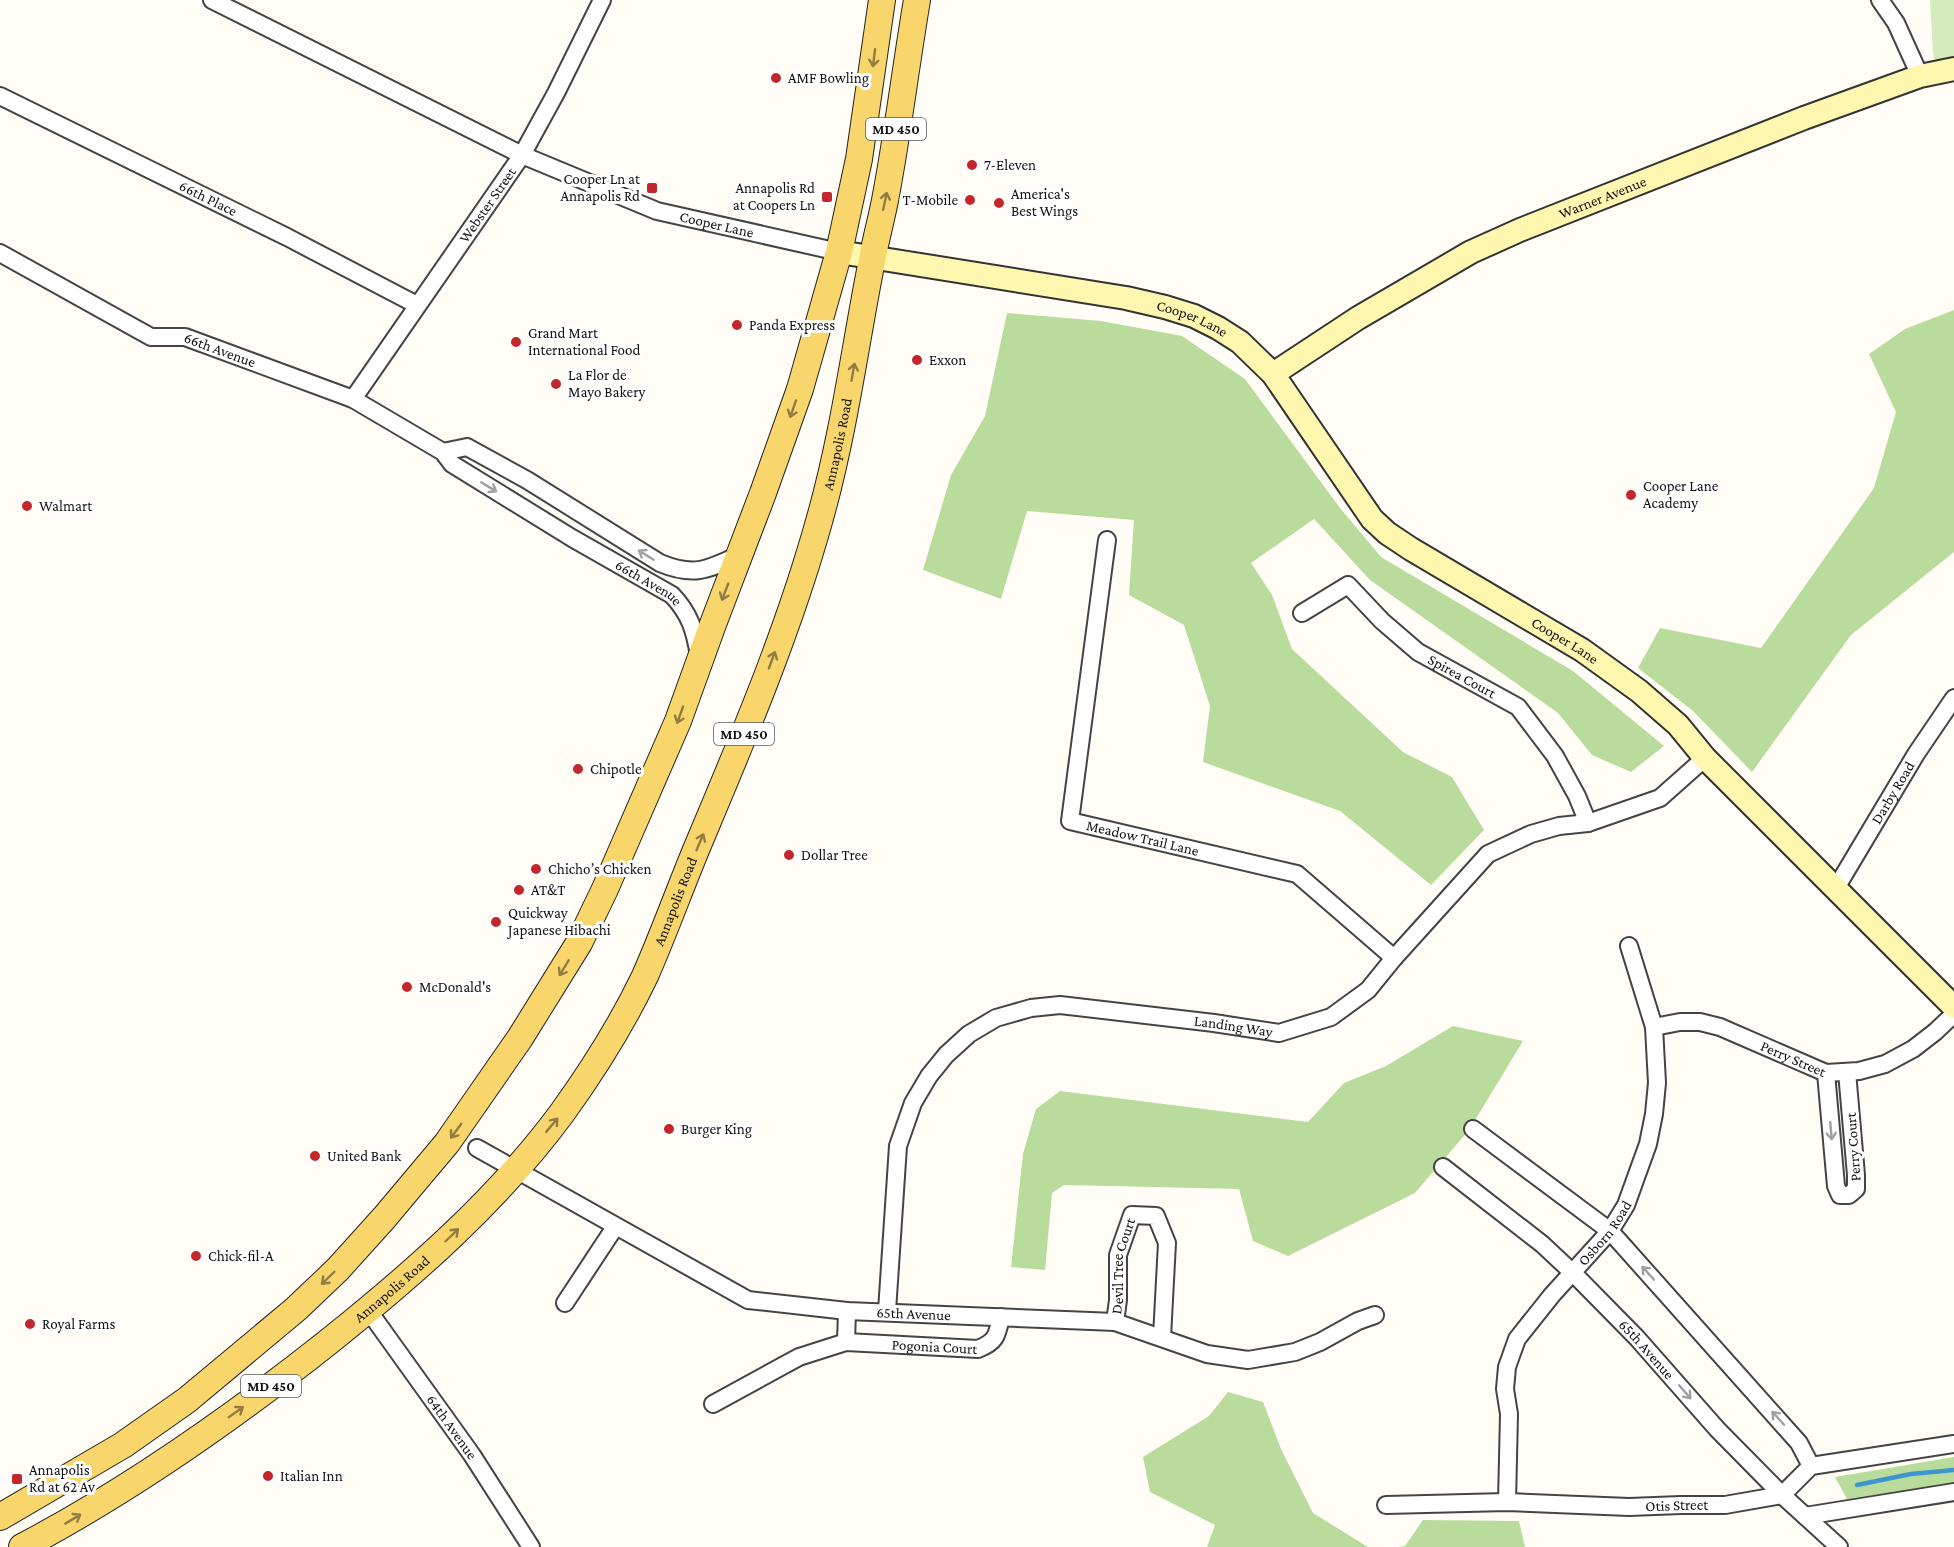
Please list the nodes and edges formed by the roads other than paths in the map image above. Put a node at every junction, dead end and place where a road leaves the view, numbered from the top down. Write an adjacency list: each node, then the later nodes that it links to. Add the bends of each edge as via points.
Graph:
1 (212, 0): 9 (street, Cooper Lane)
2 (602, 0): 9 (street, Webster Street)
3 (882, 0): 10 (main road, MD 450, one-way to 10, via 859,159)
4 (917, 0): 12 (main road, Annapolis Road / MD 450, one-way to 4, via 886,197)
5 (1880, 0): 7 (street, via 1896,23)
6 (1954, 69): 7 (street, Warner Avenue)
7 (1920, 76): 14 (street, Warner Avenue, via 1753,137 1471,252 1358,318)
8 (0, 96): 13 (street, 66th Place)
9 (522, 155): 10 (street, Cooper Lane, via 657,211); 13 (street, Webster Street)
10 (839, 252): 12 (street, Cooper Lane); 18 (main road, MD 450, one-way to 18, via 800,389)
11 (0, 253): 15 (street, 66th Avenue, via 151,337 185,337)
12 (872, 258): 14 (street, Cooper Lane, via 1165,307 1218,328 1240,342); 35 (main road, Annapolis Road / MD 450, one-way to 12, via 590,1072 633,998 738,750 819,521 846,406)
13 (417, 305): 15 (street, Webster Street)
14 (1273, 374): 22 (street, Cooper Lane, via 1355,496 1387,533 1582,650 1640,691 1678,725)
15 (353, 399): 16 (street, 66th Avenue)
16 (443, 452): 18 (street, 66th Avenue, one-way to 16, via 698,571 677,570 467,447); 20 (street, 66th Avenue, one-way to 20, via 452,464 672,595 691,619)
17 (1107, 540): 26 (street, Meadow Trail Lane, via 1070,821 1297,874)
18 (740, 555): 20 (main road, MD 450, one-way to 20)
19 (1302, 613): 23 (street, Spirea Court, via 1347,585 1418,652 1518,707 1555,756)
20 (700, 660): 56 (main road, MD 450, one-way to 56, via 678,721 579,943 485,1090 437,1156 338,1269 247,1352 123,1445)
21 (1954, 699): 24 (street, Darby Road, via 1916,754)
22 (1705, 758): 23 (street, Landing Way, via 1660,798); 24 (street, Cooper Lane)
23 (1588, 823): 26 (street, Landing Way, via 1531,834 1488,854)
24 (1836, 888): 27 (street, Cooper Lane)
25 (1629, 946): 29 (street, Osborn Road)
26 (1394, 958): 42 (street, Landing Way, via 1368,990 1331,1017 1279,1033 1060,1005 996,1018 969,1034 928,1076 913,1103 898,1146)
27 (1954, 1007)
28 (1954, 1014): 30 (street, Perry Street, via 1913,1049 1886,1064)
29 (1654, 1027): 31 (street, Perry Street, via 1680,1022 1720,1027); 37 (street, Osborn Road, via 1657,1083 1648,1144 1626,1205)
30 (1847, 1072): 31 (street, Perry Street); 31 (street, Perry Court, one-way to 30, via 1836,1186 1840,1195 1849,1195 1856,1189 1856,1175)
31 (1826, 1073)
32 (1473, 1129): 37 (street)
33 (477, 1148): 35 (street, 65th Avenue)
34 (1443, 1167): 38 (street, 65th Avenue)
35 (514, 1170): 36 (street, 65th Avenue); 40 (main road, Annapolis Road / MD 450, one-way to 35, via 434,1252)
36 (615, 1227): 39 (street); 41 (street, 65th Avenue, via 748,1300)
37 (1610, 1231): 38 (street, Osborn Road); 50 (street, one-way to 37, via 1800,1443)
38 (1573, 1273): 52 (street, 65th Avenue, one-way to 52); 53 (street, Osborn Road, via 1517,1339 1507,1367)
39 (565, 1303)
40 (368, 1310): 57 (main road, Annapolis Road / MD 450, one-way to 40, via 110,1497 184,1448); 58 (street, 64th Avenue, via 462,1441)
41 (847, 1311): 42 (street, 65th Avenue); 47 (street)
42 (887, 1311): 44 (street, 65th Avenue)
43 (1375, 1315): 46 (street, 65th Avenue, via 1295,1352 1248,1360 1207,1354)
44 (1001, 1317): 45 (street, 65th Avenue); 47 (street, Pogonia Court, via 991,1344 978,1349)
45 (1115, 1322): 46 (street, 65th Avenue); 46 (street, Devil Tree Court, via 1118,1255 1132,1215 1156,1216 1167,1243)
46 (1162, 1337)
47 (846, 1342): 48 (street, Pogonia Court, via 799,1357)
48 (712, 1404)
49 (1954, 1444): 50 (street)
50 (1811, 1466): 52 (street)
51 (1954, 1492): 55 (street)
52 (1782, 1495): 53 (street, Otis Street, via 1725,1505 1629,1507); 55 (street, 65th Avenue)
53 (1507, 1502): 54 (street, Otis Street)
54 (1386, 1505)
55 (1805, 1516): 59 (street, 65th Avenue)
56 (0, 1517)
57 (22, 1547)
58 (531, 1547)
59 (1839, 1547)

